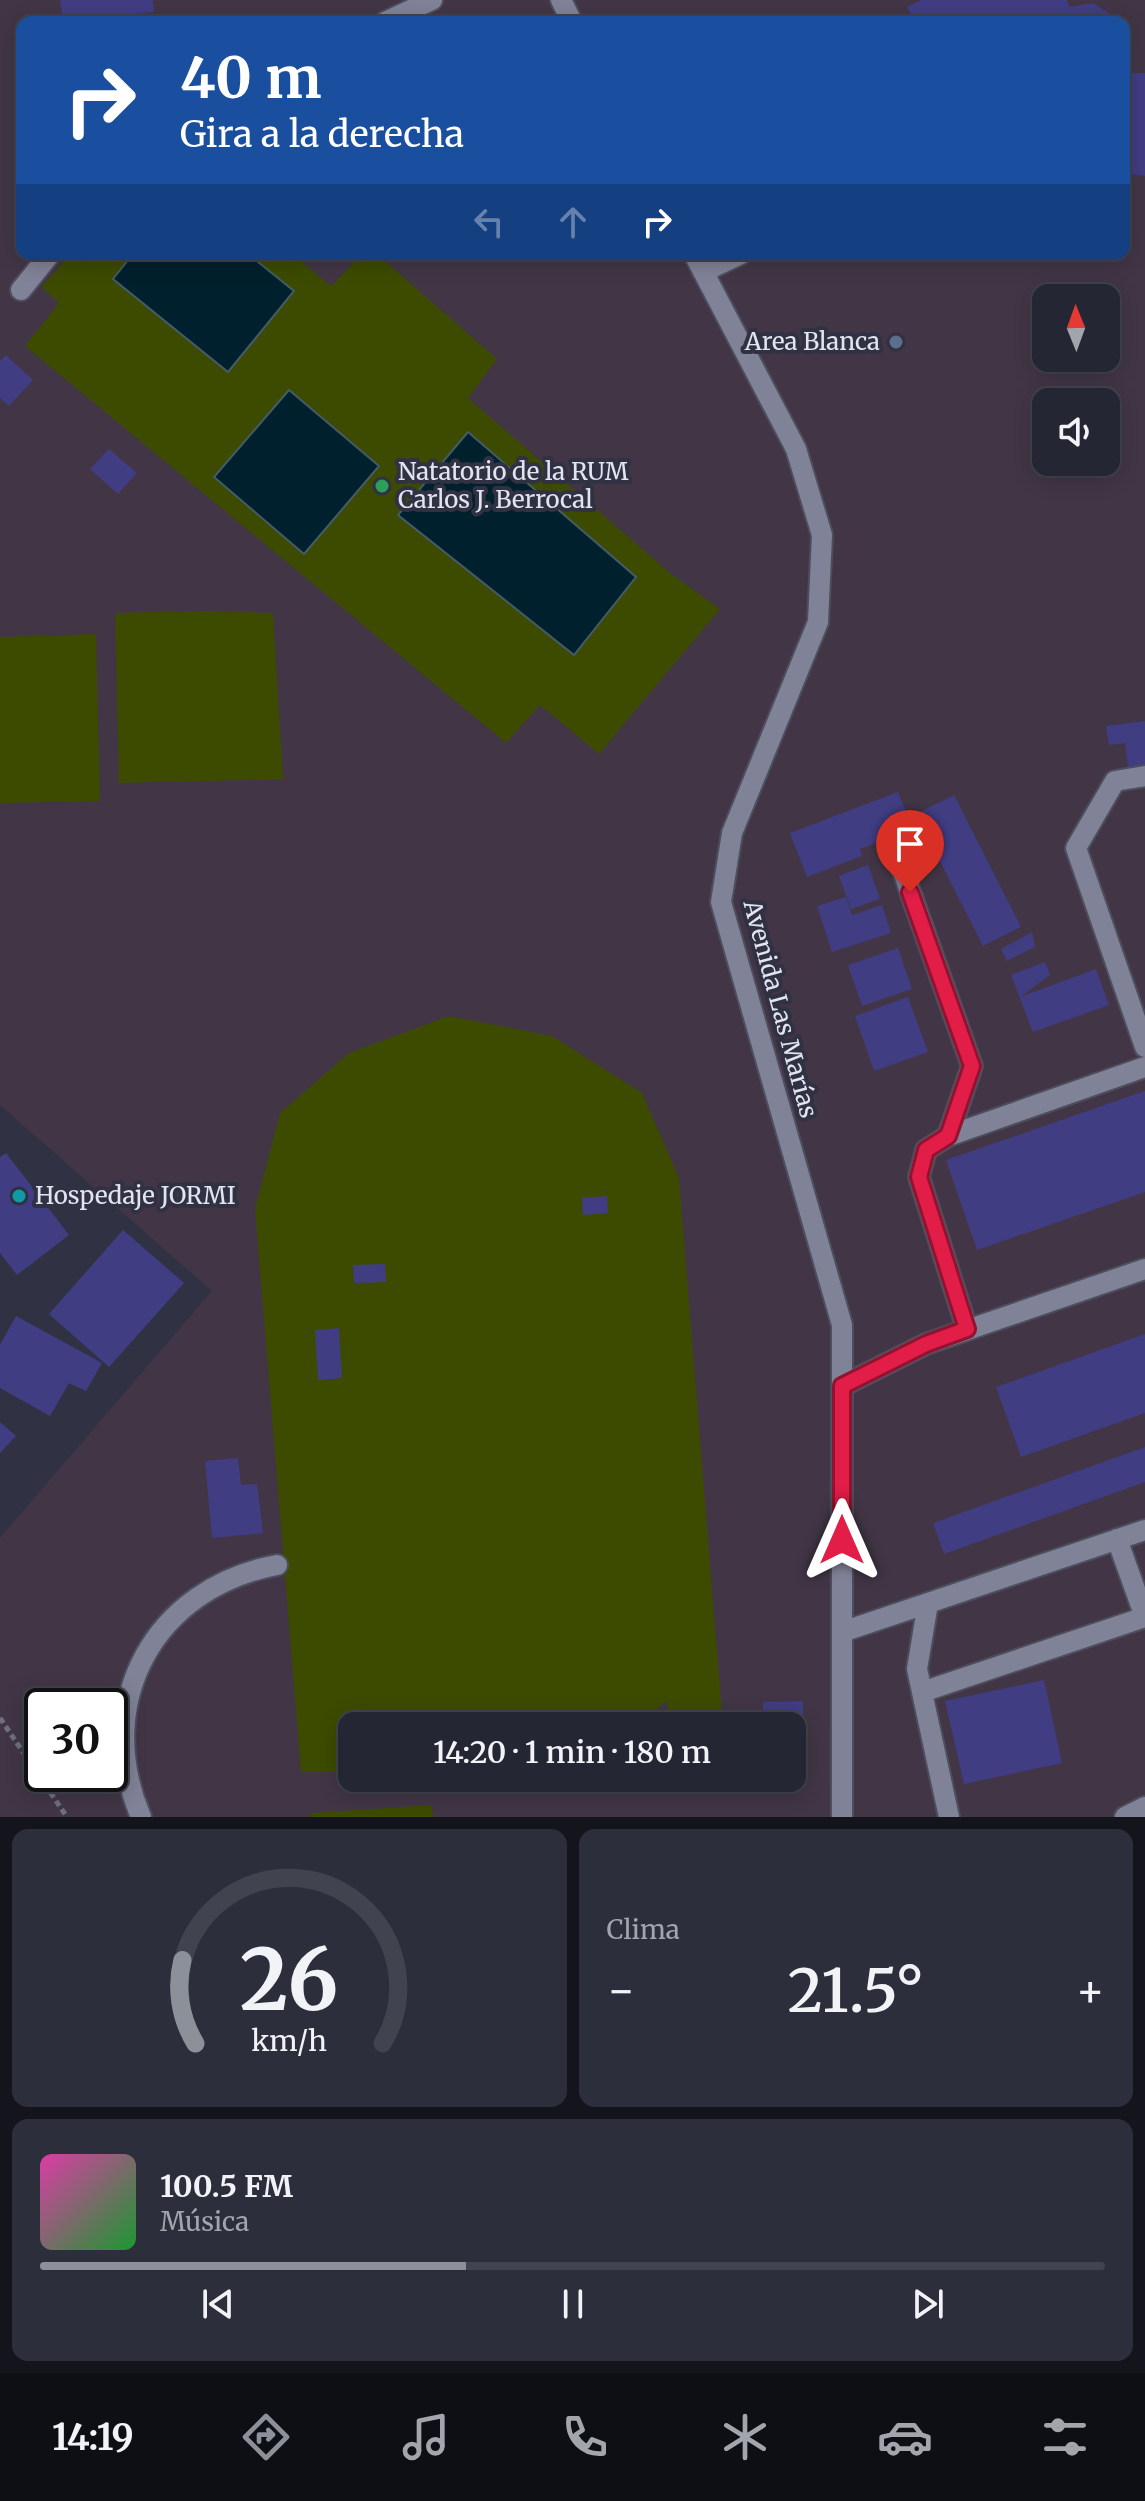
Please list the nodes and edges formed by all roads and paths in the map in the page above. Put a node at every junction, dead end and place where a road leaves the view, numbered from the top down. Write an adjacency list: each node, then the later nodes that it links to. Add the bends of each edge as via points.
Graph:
1 (432, 0): 2 (street)
2 (398, 16)
3 (45, 260): 5 (street)
4 (698, 263): 13 (street, Avenida Las Marías, via 796,449 822,535 818,622 732,833 721,902 842,1325)
5 (21, 290)
6 (1145, 776): 8 (street, via 1115,781 1076,848)
7 (900, 863): 10 (street, via 972,1066)
8 (1145, 1047)
9 (1145, 1067): 10 (street)
10 (948, 1136): 12 (street, via 926,1150 919,1177)
11 (1145, 1269): 12 (street)
12 (967, 1329): 13 (street)
13 (842, 1386): 18 (street, Avenida Las Marías)
14 (1145, 1530): 15 (street)
15 (1117, 1539): 17 (street); 19 (street, via 1145,1617)
16 (277, 1565): 23 (street, via 245,1571 194,1598 159,1634 133,1677 121,1729 129,1789)
17 (928, 1603): 18 (street); 19 (street, via 917,1669)
18 (842, 1632): 24 (street, Avenida Las Marías)
19 (922, 1692): 25 (street)
20 (0, 1718): 22 (path)
21 (1145, 1807): 26 (street)
22 (67, 1817)
23 (141, 1817)
24 (842, 1817)
25 (949, 1817)
26 (1125, 1817)

